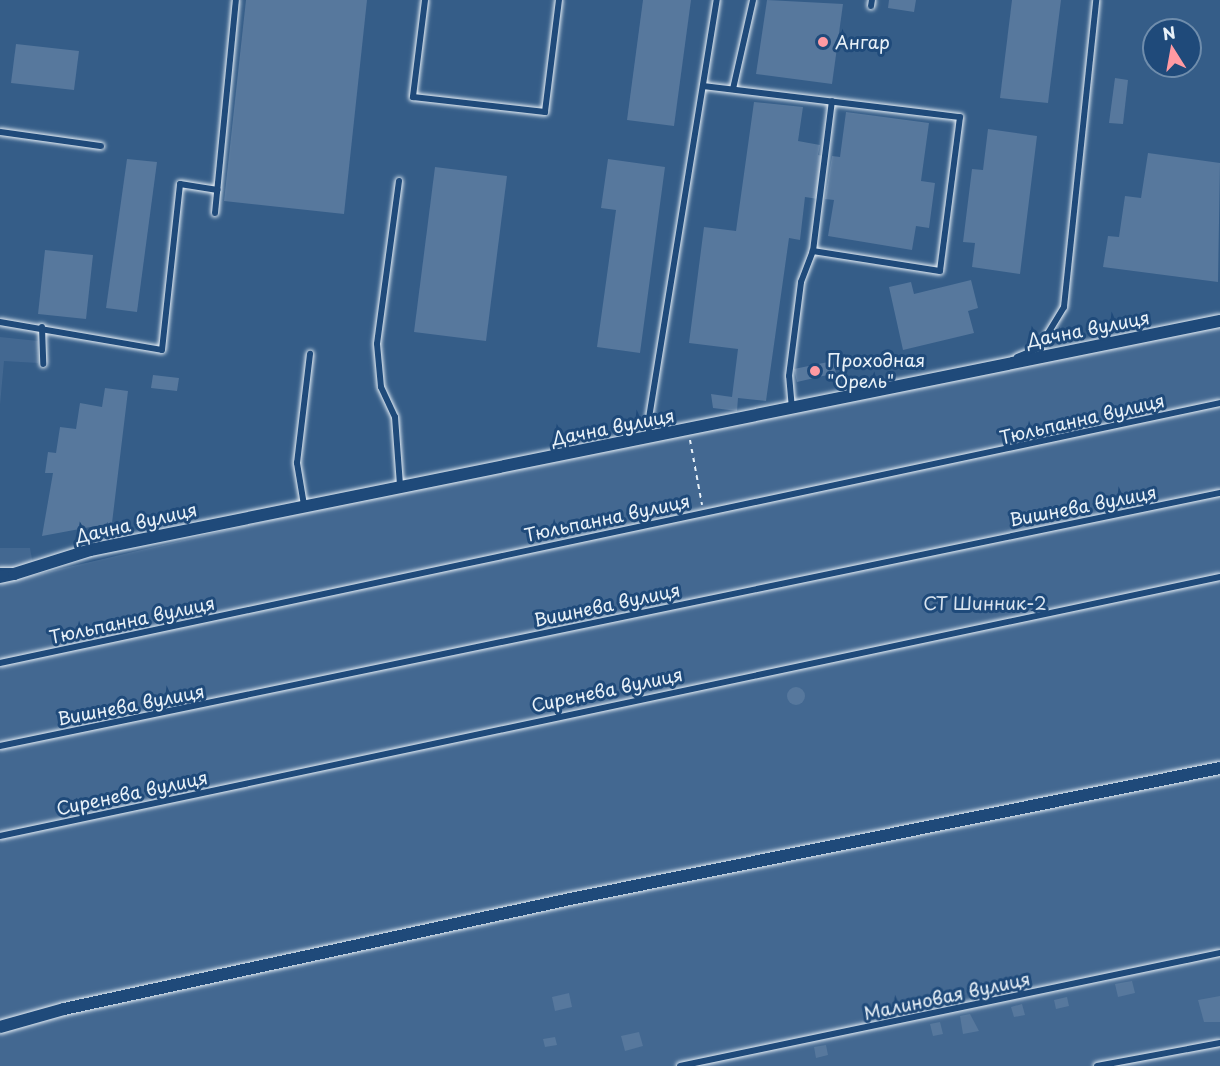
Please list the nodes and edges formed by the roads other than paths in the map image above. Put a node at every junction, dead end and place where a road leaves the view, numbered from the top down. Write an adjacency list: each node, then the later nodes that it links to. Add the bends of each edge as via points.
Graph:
1 (236, 0): 13 (lane)
2 (425, 0): 3 (lane, via 413,97 546,112)
3 (559, 0)
4 (717, 0): 7 (lane)
5 (753, 0): 8 (lane)
6 (1096, 0): 21 (lane, via 1065,307 1039,348)
7 (703, 86): 8 (lane); 24 (lane, via 648,424)
8 (733, 89): 9 (lane)
9 (832, 100): 15 (lane); 15 (lane, via 960,117 940,271)
10 (0, 132): 11 (lane)
11 (101, 146)
12 (399, 181): 25 (lane, via 377,344 381,387 395,417)
13 (218, 190): 14 (lane); 18 (lane, via 180,184 162,350)
14 (215, 213)
15 (813, 251): 23 (lane, via 801,282 789,376)
16 (1220, 321): 21 (street, Дачна вулиця)
17 (0, 322): 18 (lane)
18 (42, 327): 20 (lane)
19 (310, 354): 27 (lane, via 297,463)
20 (43, 364)
21 (999, 365): 23 (street, Дачна вулиця)
22 (1220, 404): 30 (lane, Тюльпанна вулиця)
23 (792, 410): 24 (street, Дачна вулиця)
24 (650, 438): 25 (street, Дачна вулиця)
25 (400, 485): 27 (street, Дачна вулиця)
26 (1220, 494): 31 (lane, Вишнева вулиця)
27 (304, 505): 28 (street, Дачна вулиця, via 90,550)
28 (0, 576)
29 (1220, 577): 33 (lane, Сиренева вулиця)
30 (0, 663)
31 (0, 746)
32 (1220, 768): 35 (street, via 558,901 64,1008)
33 (0, 836)
34 (1220, 953): 37 (lane, Малиновая вулиця)
35 (0, 1027)
36 (1220, 1043): 38 (lane)
37 (680, 1066)
38 (1096, 1066)

